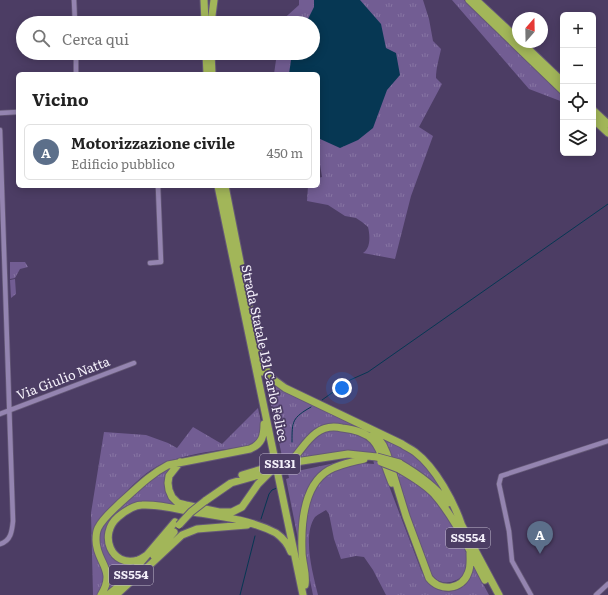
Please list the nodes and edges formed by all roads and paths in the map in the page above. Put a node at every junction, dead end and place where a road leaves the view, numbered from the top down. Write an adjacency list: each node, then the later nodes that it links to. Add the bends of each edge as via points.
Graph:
1 (74, 0): 7 (street)
2 (203, 0): 8 (highway)
3 (210, 0): 9 (highway)
4 (214, 0): 10 (highway)
5 (469, 0): 20 (highway)
6 (476, 0): 11 (highway)
7 (75, 16)
8 (204, 16)
9 (211, 16)
10 (212, 16)
11 (512, 34)
12 (527, 48): 19 (highway)
13 (76, 60): 16 (street)
14 (206, 60): 17 (highway)
15 (211, 60): 18 (highway)
16 (76, 72)
17 (207, 72)
18 (212, 72)
19 (560, 79)
20 (560, 88)
21 (16, 112): 22 (street)
22 (0, 113)
23 (596, 113): 25 (highway)
24 (594, 120): 27 (highway)
25 (608, 124)
26 (0, 130): 28 (street)
27 (608, 133)
28 (0, 149): 33 (street)
29 (158, 188): 32 (street, via 161,262)
30 (218, 188): 43 (highway, Strada Statale 131 Carlo Felice / SS131)
31 (225, 188): 40 (highway, Strada Statale 131 Carlo Felice / SS131)
32 (150, 263)
33 (4, 269): 34 (street); 36 (street)
34 (0, 274)
35 (0, 287): 36 (street)
36 (5, 291): 37 (street); 39 (street)
37 (0, 295)
38 (0, 304): 39 (street)
39 (5, 309): 42 (street)
40 (256, 343): 45 (highway, via 265,369 274,380 285,388); 62 (highway, Strada Statale 131 Carlo Felice / SS131)
41 (134, 363): 42 (street, Via Giulio Natta)
42 (9, 410): 44 (street, Via Giulio Natta); 57 (street, via 12,531 8,539)
43 (264, 410): 49 (highway, via 264,433 257,446 250,450); 62 (highway, Strada Statale 131 Carlo Felice / SS131)
44 (0, 414)
45 (372, 430): 53 (highway, via 387,454); 56 (highway, via 402,444 425,462 434,472)
46 (608, 441): 70 (street, via 501,476 499,484 509,531 512,561)
47 (364, 459): 48 (highway, SS554); 50 (highway, SS554, via 346,458); 62 (highway, via 328,471 317,481 309,495 304,513 302,559 306,579)
48 (378, 459): 50 (highway, SS554, via 348,454); 51 (highway, SS554, bridge)
49 (180, 462): 52 (highway, via 169,476 172,497 178,503 219,512 232,512 242,507 258,484); 63 (highway, via 168,465 145,480 103,520 97,530 97,550 106,568 107,578)
50 (291, 465): 52 (highway, SS554, bridge); 53 (highway, via 314,434 323,429 348,428 368,435 378,445 388,476)
51 (399, 466): 56 (highway, SS554, via 426,480 441,494); 59 (highway, SS554, via 434,494)
52 (272, 470): 54 (highway, SS554, bridge, via 231,483 203,499)
53 (406, 516): 59 (highway, via 426,572 434,584 449,588 462,582 468,573)
54 (177, 524): 58 (highway, SS554); 60 (highway, SS554)
55 (258, 525): 58 (highway, via 163,506 141,505 127,510 112,524 108,532 108,544 122,560 142,558); 60 (highway, via 197,529 182,535); 62 (highway, via 277,534 288,545 297,580)
56 (462, 526): 69 (highway, SS554)
57 (0, 544)
58 (151, 552): 64 (highway, SS554, via 124,582)
59 (470, 553): 68 (highway, SS554)
60 (137, 577): 65 (highway, SS554)
61 (608, 584): 71 (street)
62 (302, 585): 66 (highway, Strada Statale 131 Carlo Felice / SS131); 67 (highway, Strada Statale 131 Carlo Felice / SS131)
63 (101, 595)
64 (108, 595)
65 (116, 595)
66 (303, 595)
67 (307, 595)
68 (494, 595)
69 (499, 595)
70 (531, 595)
71 (596, 595)

